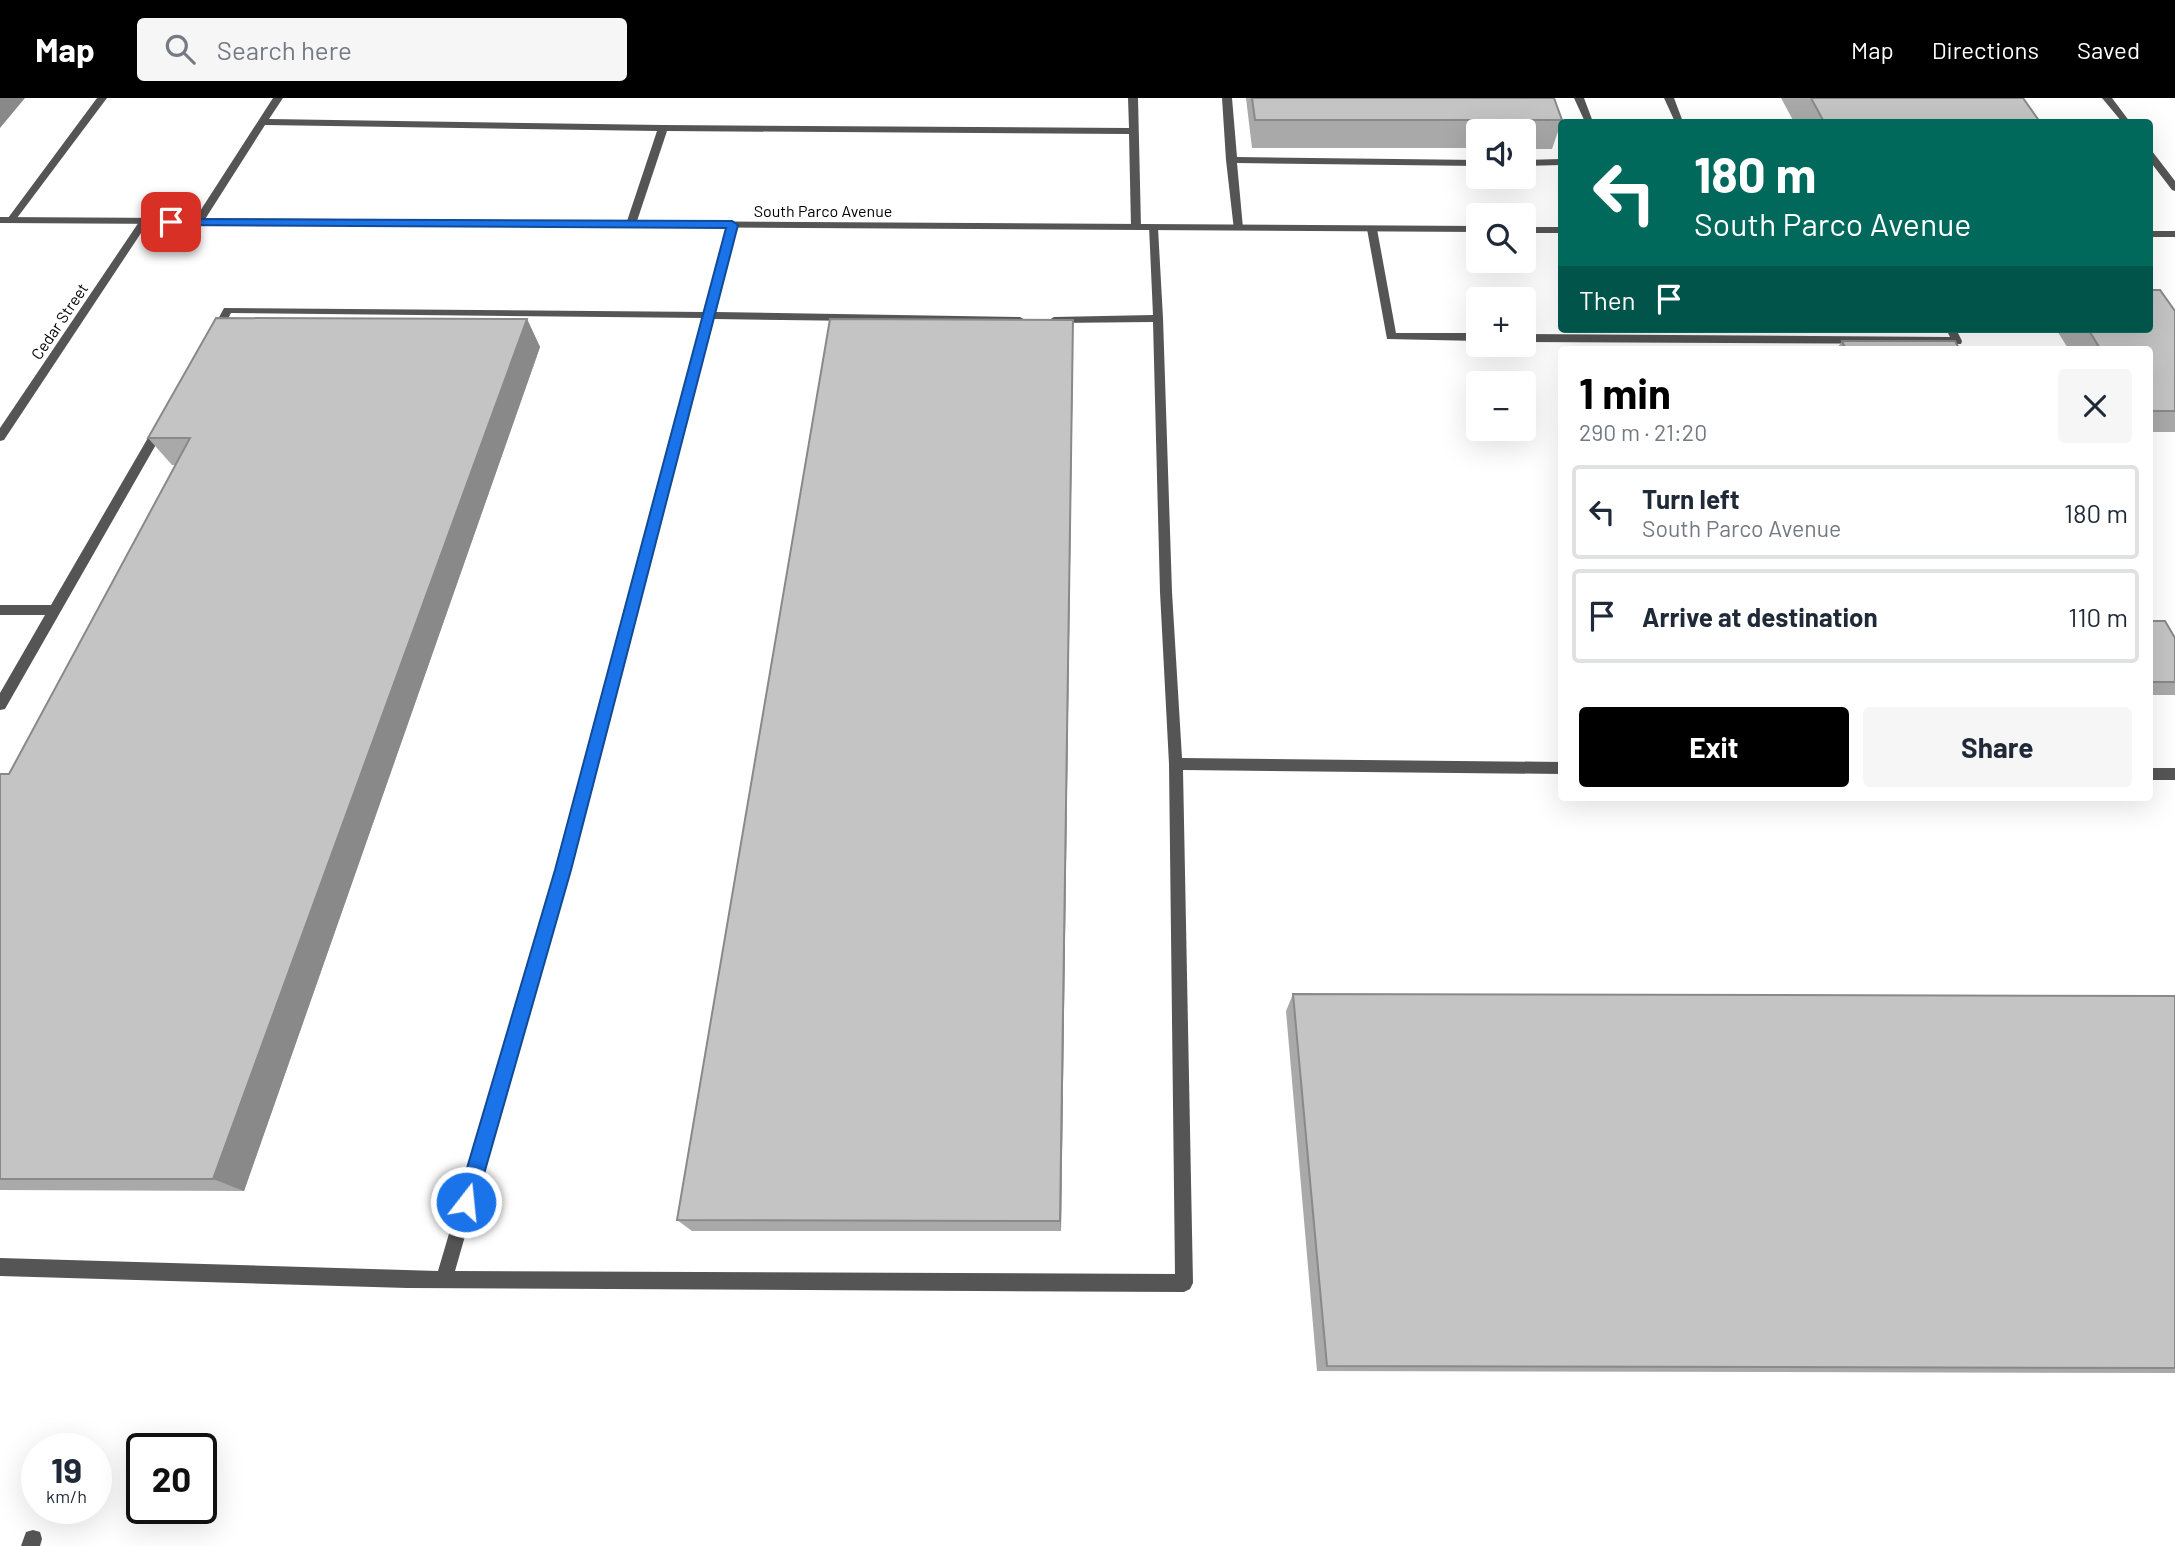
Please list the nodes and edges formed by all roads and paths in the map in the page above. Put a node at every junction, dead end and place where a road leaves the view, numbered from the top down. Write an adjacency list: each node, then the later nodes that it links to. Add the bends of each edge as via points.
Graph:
1 (102, 98): 20 (street)
2 (278, 98): 11 (street)
3 (1133, 98): 13 (street)
4 (1227, 98): 15 (street)
5 (1579, 98): 8 (street)
6 (1669, 98): 9 (street)
7 (2108, 98): 10 (street)
8 (1588, 119)
9 (1678, 119)
10 (2124, 119)
11 (263, 122): 12 (street); 22 (street)
12 (663, 128): 13 (street); 23 (street)
13 (1134, 131): 25 (street)
14 (2153, 158): 19 (street)
15 (1231, 160): 17 (street); 27 (street)
16 (1558, 162): 18 (street)
17 (1466, 163)
18 (1536, 163)
19 (2175, 188)
20 (6, 220): 21 (street, South Parco Avenue)
21 (144, 221): 22 (street, South Parco Avenue); 43 (street, Cedar Street)
22 (198, 222): 23 (street, South Parco Avenue)
23 (631, 224): 24 (street, South Parco Avenue)
24 (732, 225): 25 (street, South Parco Avenue); 34 (street)
25 (1136, 227): 26 (street, South Parco Avenue)
26 (1153, 228): 27 (street, South Parco Avenue); 35 (street)
27 (1238, 228): 28 (street, South Parco Avenue)
28 (1372, 229): 29 (street, South Parco Avenue); 39 (street, via 1391,337)
29 (1466, 229)
30 (1536, 230): 31 (street)
31 (1558, 230)
32 (2153, 234): 33 (street)
33 (2175, 234)
34 (710, 315): 36 (street); 41 (street, via 228,310); 52 (street, via 563,870)
35 (1158, 318): 37 (street); 47 (street)
36 (1027, 320)
37 (1040, 320)
38 (1953, 333): 40 (street, via 1957,341)
39 (1466, 337)
40 (1536, 338)
41 (208, 345)
42 (166, 417): 45 (street)
43 (0, 437)
44 (0, 610): 45 (street)
45 (54, 610): 46 (street)
46 (0, 705)
47 (1176, 764): 48 (street); 52 (street, via 1184,1283)
48 (1558, 768)
49 (2153, 774): 50 (street)
50 (2175, 774)
51 (0, 1267): 52 (street)
52 (444, 1278)

